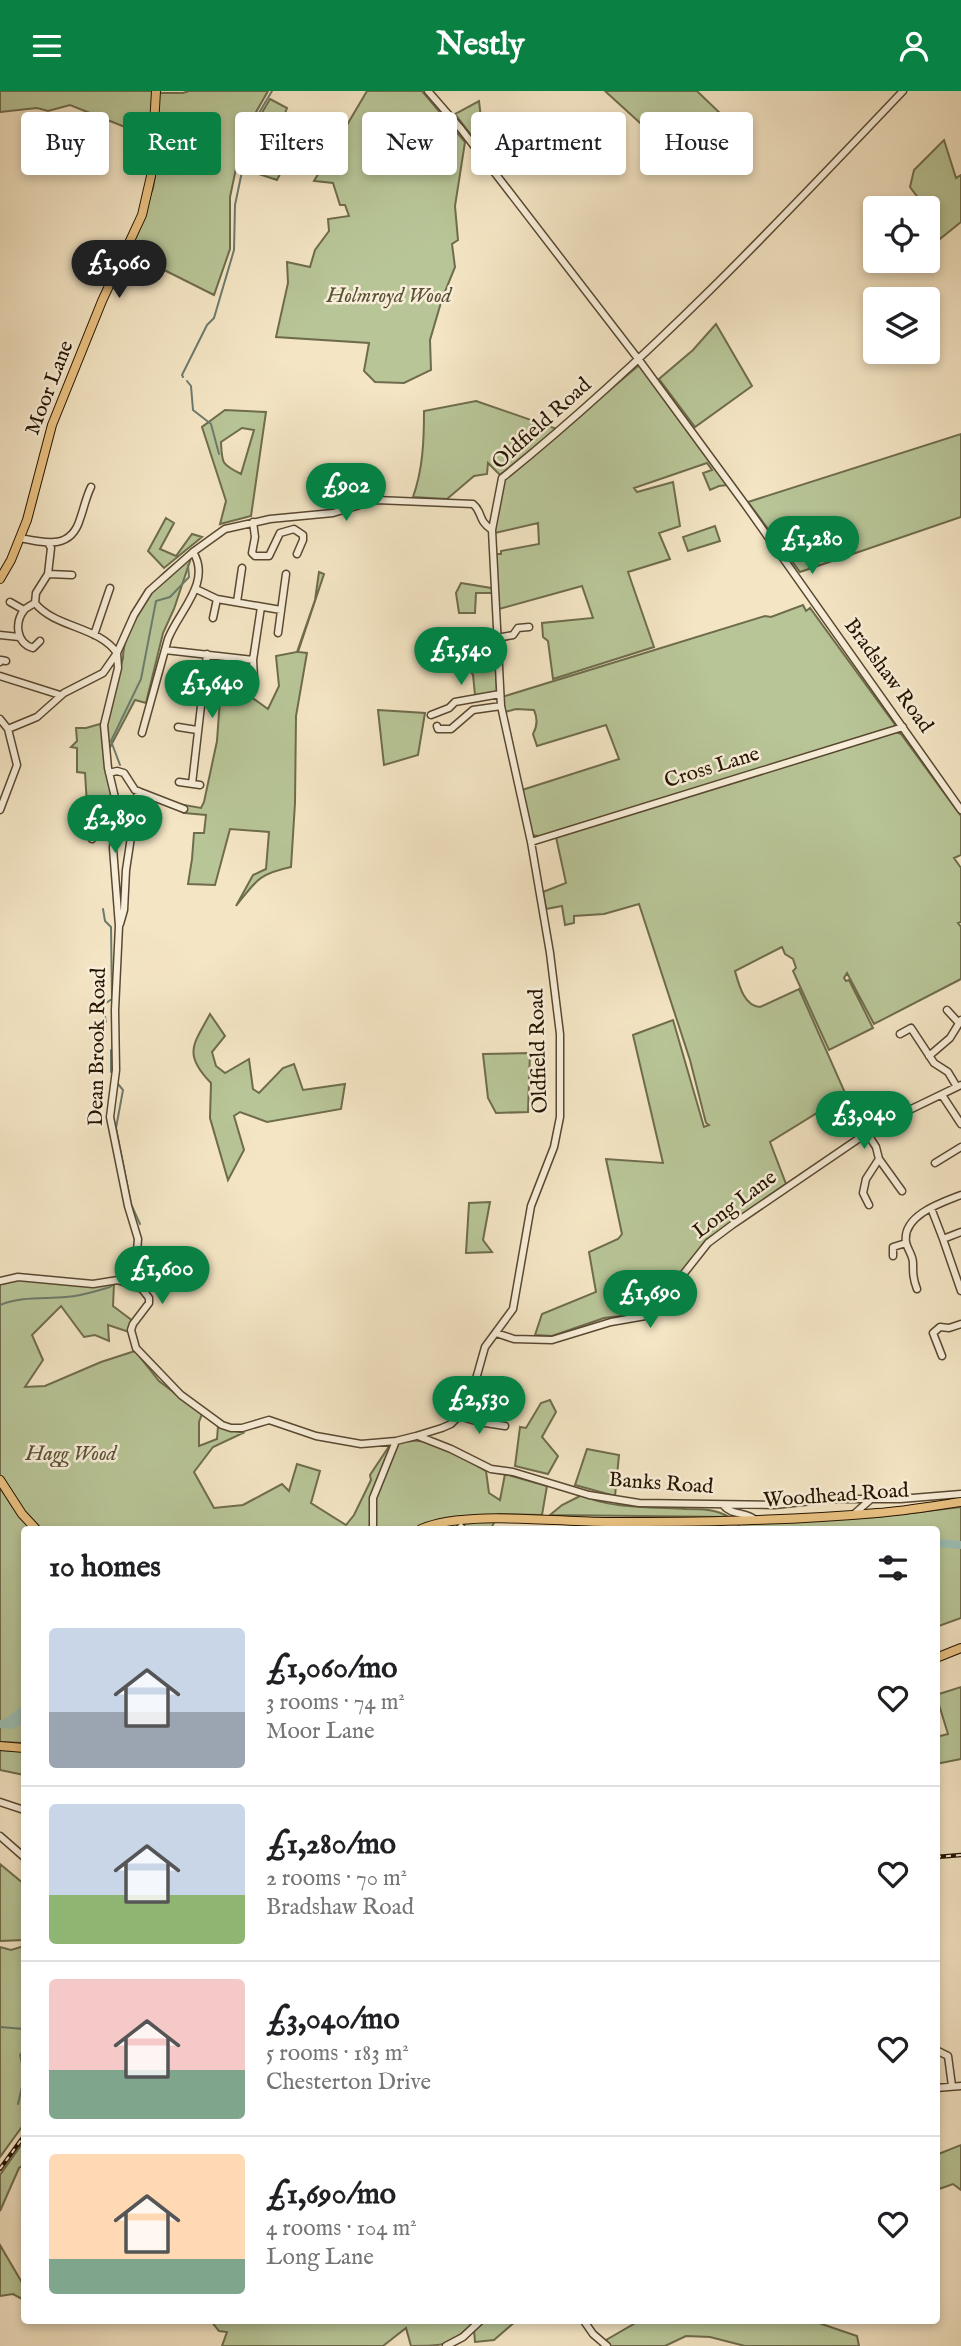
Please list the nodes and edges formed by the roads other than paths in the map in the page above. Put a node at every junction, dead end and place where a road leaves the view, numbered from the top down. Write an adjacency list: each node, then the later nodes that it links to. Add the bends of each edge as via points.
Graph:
1 (156, 91): 10 (main road, Moor Lane, via 151,176 142,215 52,425)
2 (428, 91): 4 (street, Bradshaw Road)
3 (903, 91): 4 (street, Oldfield Road)
4 (639, 360): 8 (street, Oldfield Road, via 502,478); 49 (street, Bradshaw Road)
5 (91, 487): 11 (street, via 85,493 74,533)
6 (253, 522): 8 (street, via 333,513 376,499 415,500 473,503 484,525); 9 (street, via 255,557 269,557); 12 (street, via 225,529)
7 (272, 528): 9 (street)
8 (492, 530): 34 (street, Oldfield Road)
9 (280, 533): 13 (street, via 294,529 303,535)
10 (20, 538): 11 (street); 18 (main road, Moor Lane)
11 (48, 543): 15 (street)
12 (193, 552): 20 (street, via 200,563); 37 (street, via 149,591)
13 (297, 554)
14 (242, 568): 23 (street)
15 (48, 574): 17 (street); 24 (street)
16 (286, 574): 27 (street)
17 (72, 575)
18 (0, 579)
19 (110, 588): 32 (street)
20 (197, 589): 21 (street); 36 (street, via 173,625)
21 (217, 599): 23 (street); 28 (street)
22 (10, 602): 26 (street)
23 (237, 602): 25 (street)
24 (34, 603): 26 (street); 32 (street)
25 (261, 607): 27 (street); 39 (street)
26 (24, 610): 33 (street)
27 (281, 610): 30 (street)
28 (213, 618)
29 (529, 628): 34 (street)
30 (278, 633)
31 (0, 635): 33 (street)
32 (94, 635): 37 (street)
33 (19, 637): 35 (street, via 33,648)
34 (497, 638): 42 (street, Oldfield Road)
35 (40, 641)
36 (165, 650): 38 (street); 52 (street)
37 (117, 653): 43 (street, via 103,673); 53 (street, Dean Brook Road, via 118,668 104,725)
38 (207, 654): 39 (street); 51 (street)
39 (253, 660): 41 (street)
40 (0, 676): 43 (street)
41 (254, 678)
42 (500, 694): 44 (street, Oldfield Road); 45 (street, via 455,702)
43 (60, 695): 50 (street, via 37,717)
44 (501, 706): 47 (street, via 473,710 451,729); 61 (street, Oldfield Road)
45 (431, 715)
46 (0, 719): 50 (street)
47 (437, 726)
48 (178, 727): 51 (street)
49 (903, 727): 59 (street, Bradshaw Road); 61 (street, Cross Lane)
50 (8, 729): 58 (street, via 16,765)
51 (197, 730): 54 (street, via 196,784)
52 (142, 733)
53 (109, 773): 55 (street, via 124,773); 56 (street, Dean Brook Road)
54 (179, 782)
55 (138, 791): 57 (street); 62 (street)
56 (117, 806): 60 (street, via 103,814); 62 (street, Dean Brook Road, via 113,848)
57 (184, 809)
58 (0, 810)
59 (961, 810)
60 (92, 839)
61 (531, 842): 87 (street, Oldfield Road, via 556,1001 559,1117 554,1147 531,1206 513,1310)
62 (119, 926): 83 (street, Dean Brook Road, via 116,1070 110,1117 138,1239)
63 (947, 1010): 64 (street)
64 (959, 1021): 66 (street, via 950,1038)
65 (900, 1034): 66 (street, via 911,1028)
66 (929, 1056): 67 (street)
67 (959, 1086): 68 (street, Long Lane)
68 (942, 1095): 69 (street); 70 (street, Long Lane)
69 (961, 1124)
70 (867, 1133): 72 (street); 87 (street, Long Lane, via 708,1243 651,1315 552,1340 514,1339)
71 (961, 1147): 73 (street)
72 (879, 1159): 74 (street); 76 (street, via 866,1179 863,1193)
73 (935, 1163)
74 (902, 1191)
75 (961, 1195): 77 (street)
76 (869, 1205)
77 (931, 1208): 79 (street); 80 (street, via 914,1220)
78 (961, 1232): 79 (street)
79 (943, 1240): 85 (street)
80 (905, 1243): 81 (street); 84 (street, via 913,1262)
81 (891, 1252)
82 (0, 1281): 83 (street, via 18,1277 93,1284 117,1280)
83 (134, 1286): 92 (street, via 146,1293 149,1303 131,1330 135,1348 181,1395 222,1425 242,1428 269,1420 344,1442)
84 (914, 1286)
85 (961, 1291)
86 (961, 1324): 88 (street, via 940,1327 933,1333)
87 (496, 1333): 89 (street, Oldfield Road, via 485,1347)
88 (942, 1356)
89 (459, 1416): 90 (street); 91 (street, via 451,1424)
90 (505, 1426)
91 (416, 1436): 92 (street); 97 (street, Banks Road, via 491,1469 589,1495 639,1503)
92 (396, 1441): 101 (street, via 373,1498)
93 (0, 1480): 100 (main road)
94 (961, 1495): 95 (street, Banks Road)
95 (870, 1500): 97 (street, Banks Road); 98 (street)
96 (961, 1502): 98 (main road, Woodhead Road)
97 (724, 1506): 99 (street)
98 (853, 1515): 99 (main road, Woodhead Road)
99 (754, 1519): 103 (main road, Woodhead Road)
100 (33, 1526)
101 (373, 1526)
102 (435, 1526): 103 (main road, Woodhead Road, via 495,1519)
103 (605, 1526)
104 (961, 1648): 105 (main road)
105 (940, 1656)
106 (0, 1746): 107 (main road)
107 (21, 1748)
108 (0, 1802): 109 (street)
109 (21, 1809)
110 (0, 1836): 111 (street)
111 (21, 1854)
112 (940, 2052): 113 (street, via 950,2060)
113 (952, 2086): 114 (street); 115 (street)
114 (961, 2086)
115 (940, 2088)
116 (477, 2324): 118 (street)
117 (586, 2324): 119 (street)
118 (446, 2346)
119 (607, 2346)

